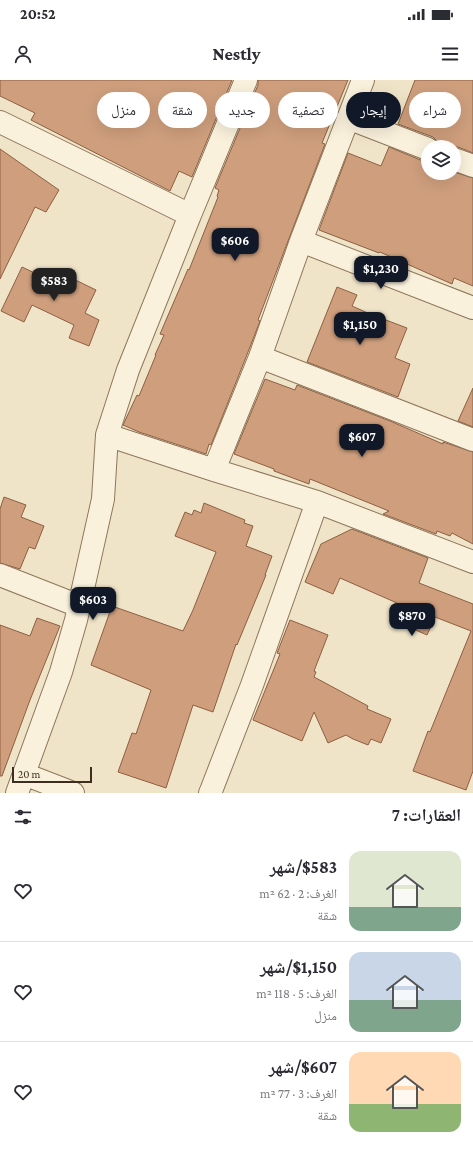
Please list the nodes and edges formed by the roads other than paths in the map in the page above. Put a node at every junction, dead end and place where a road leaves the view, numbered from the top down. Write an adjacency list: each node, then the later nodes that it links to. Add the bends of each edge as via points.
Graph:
1 (246, 80): 10 (street)
2 (363, 80): 3 (street)
3 (358, 92)
4 (0, 122): 10 (street)
5 (346, 123): 11 (street)
6 (374, 128): 7 (street)
7 (421, 146)
8 (461, 162): 9 (street)
9 (473, 166)
10 (190, 215): 14 (street, via 128,370)
11 (301, 241): 12 (street); 13 (street)
12 (473, 308)
13 (260, 357): 15 (street); 16 (street)
14 (107, 435): 16 (street); 20 (street, via 103,499)
15 (473, 440)
16 (214, 470): 17 (street)
17 (317, 502): 18 (street); 23 (street, via 252,685)
18 (473, 562)
19 (0, 575): 20 (street)
20 (79, 606): 21 (street, via 61,672)
21 (20, 784): 22 (street)
22 (73, 793)
23 (210, 793)

